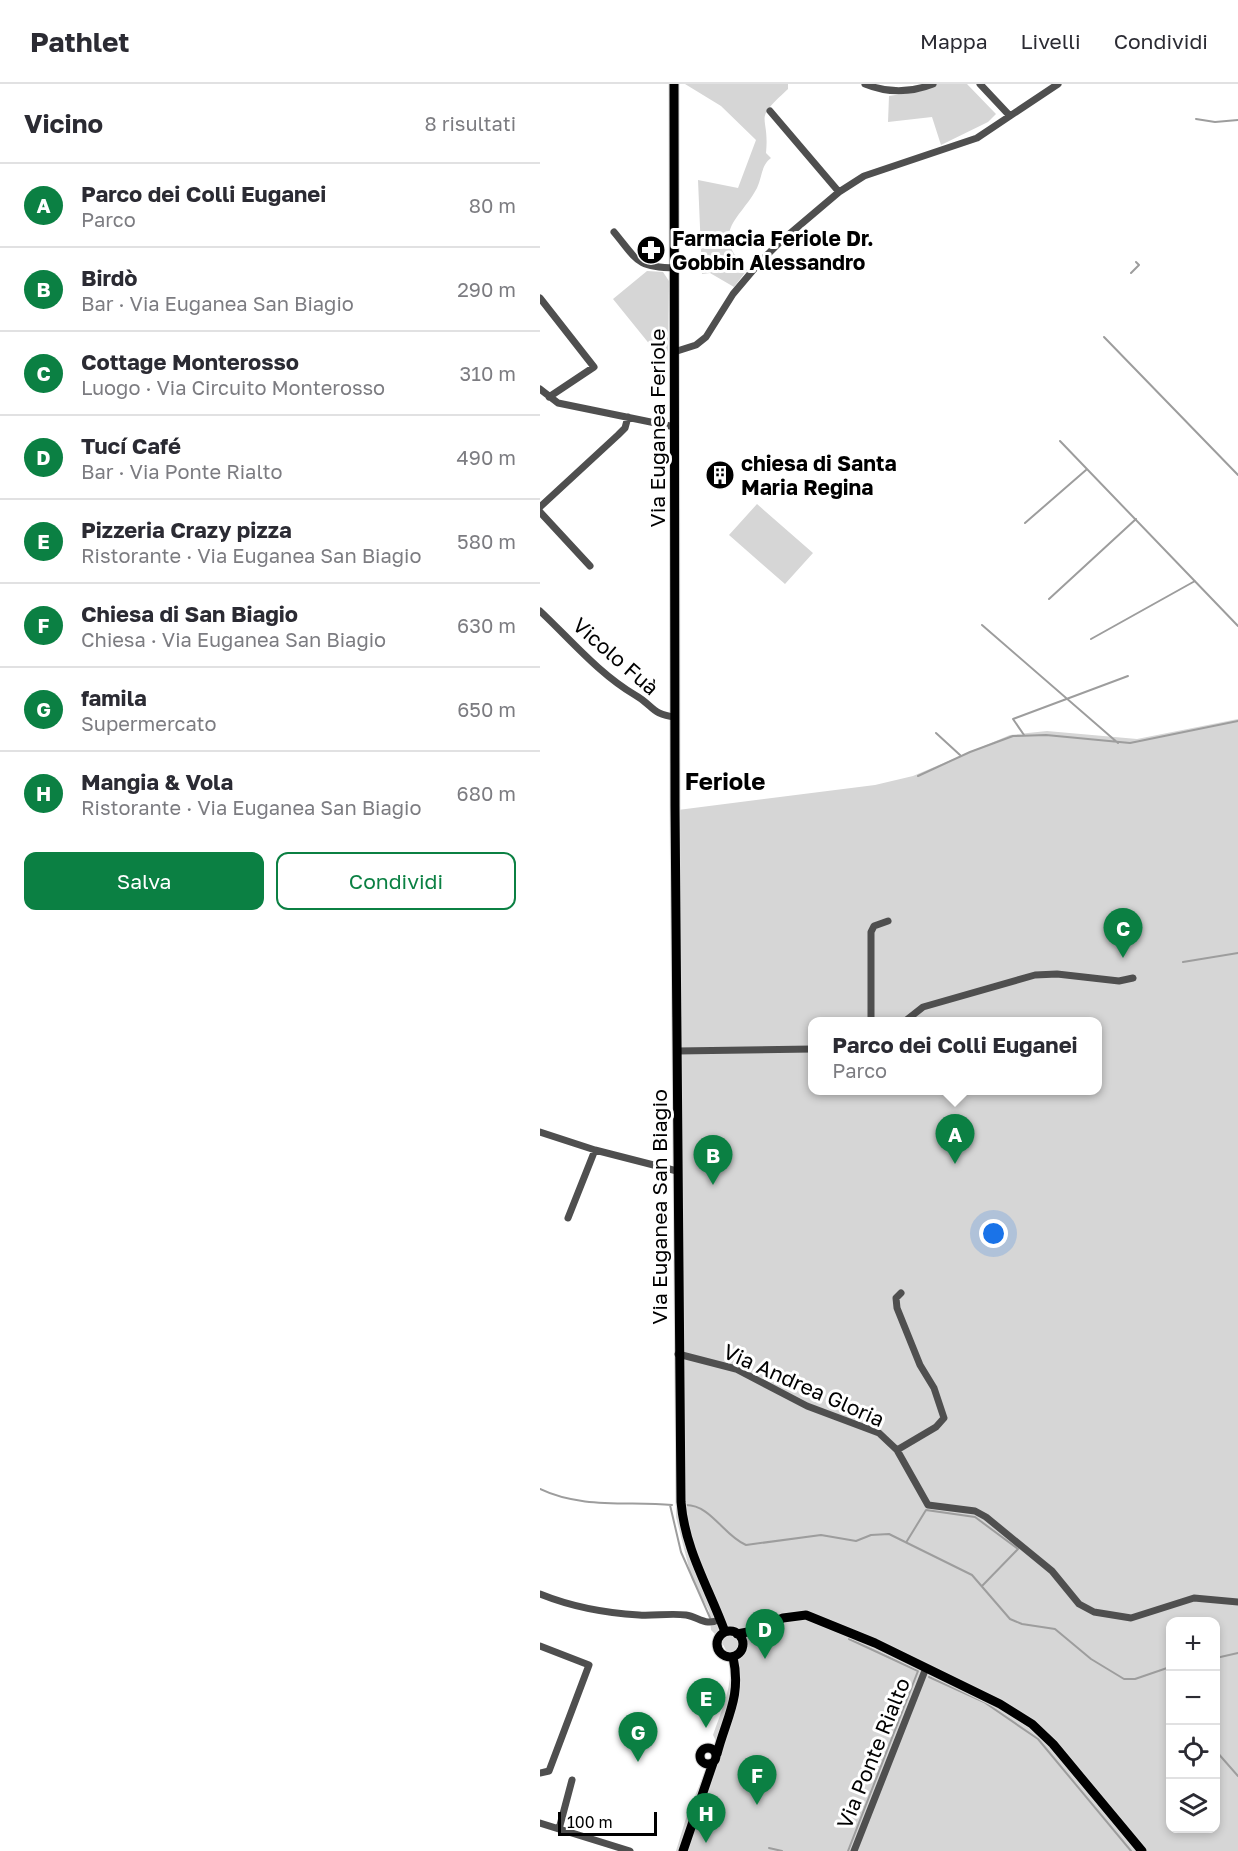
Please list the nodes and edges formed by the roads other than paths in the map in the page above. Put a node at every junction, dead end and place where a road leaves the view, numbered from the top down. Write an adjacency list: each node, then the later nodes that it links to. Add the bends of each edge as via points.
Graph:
1 (674, 84): 10 (main road, Via Euganea Feriole)
2 (865, 84): 3 (street, via 890,91)
3 (933, 84)
4 (980, 84): 7 (street)
5 (1058, 84): 7 (street)
6 (770, 111): 8 (street)
7 (1010, 116): 8 (street, via 977,138 864,176)
8 (839, 192): 12 (street, via 760,262 706,336 696,345)
9 (614, 232): 10 (street, via 646,266)
10 (675, 268): 12 (main road, Via Euganea Feriole)
11 (540, 298): 14 (street, via 594,367)
12 (674, 352): 16 (main road, Via Euganea Feriole)
13 (540, 389): 14 (street)
14 (549, 397): 15 (street, via 558,403)
15 (628, 417): 16 (street); 17 (street, via 618,435)
16 (675, 427): 21 (main road, Via Euganea Feriole)
17 (540, 507)
18 (540, 512): 19 (street)
19 (590, 566)
20 (540, 610): 21 (street, Vicolo Fuà, via 617,684 656,713)
21 (675, 717): 22 (main road, Via Euganea Feriole)
22 (675, 773): 28 (main road, Via Euganea San Biagio)
23 (888, 921): 25 (street, via 874,926 872,932)
24 (1132, 978): 26 (street, via 1119,981 1035,975 922,1007)
25 (871, 1017)
26 (910, 1017)
27 (808, 1050): 28 (street)
28 (677, 1051): 31 (main road, Via Euganea San Biagio)
29 (540, 1132): 30 (street)
30 (595, 1150): 31 (street); 32 (street)
31 (677, 1171): 34 (main road, Via Euganea San Biagio)
32 (568, 1218)
33 (901, 1293): 35 (street, Via Andrea Gloria, via 896,1298 897,1308 944,1418)
34 (678, 1354): 35 (street, Via Andrea Gloria, via 736,1369 807,1406 879,1433); 38 (main road, Via Euganea San Biagio, via 684,1527 693,1560)
35 (897, 1450): 37 (street, via 928,1505 968,1510 986,1517 1052,1571 1090,1611 1131,1618 1194,1598)
36 (540, 1594): 38 (street, via 564,1604 596,1610 639,1615 684,1614 708,1624)
37 (1238, 1602)
38 (720, 1620): 40 (main road, Via Euganea San Biagio)
39 (753, 1631): 41 (main road, Via Ponte Rialto); 42 (main road, Via Ponte Rialto); 45 (main road, Via Ponte Rialto, via 783,1618 806,1615)
40 (725, 1632): 41 (main road); 44 (main road, via 718,1649)
41 (737, 1634): 42 (main road)
42 (742, 1643): 44 (main road)
43 (540, 1646): 46 (street, via 589,1665 549,1771)
44 (733, 1657): 51 (main road, via 735,1700 712,1757)
45 (926, 1668): 52 (street, Via Ponte Rialto); 53 (main road, Via Ponte Rialto, via 1032,1724)
46 (540, 1773)
47 (572, 1780): 49 (street)
48 (540, 1823): 49 (street)
49 (559, 1829): 50 (street)
50 (630, 1851)
51 (683, 1851)
52 (854, 1851)
53 (1142, 1851)

